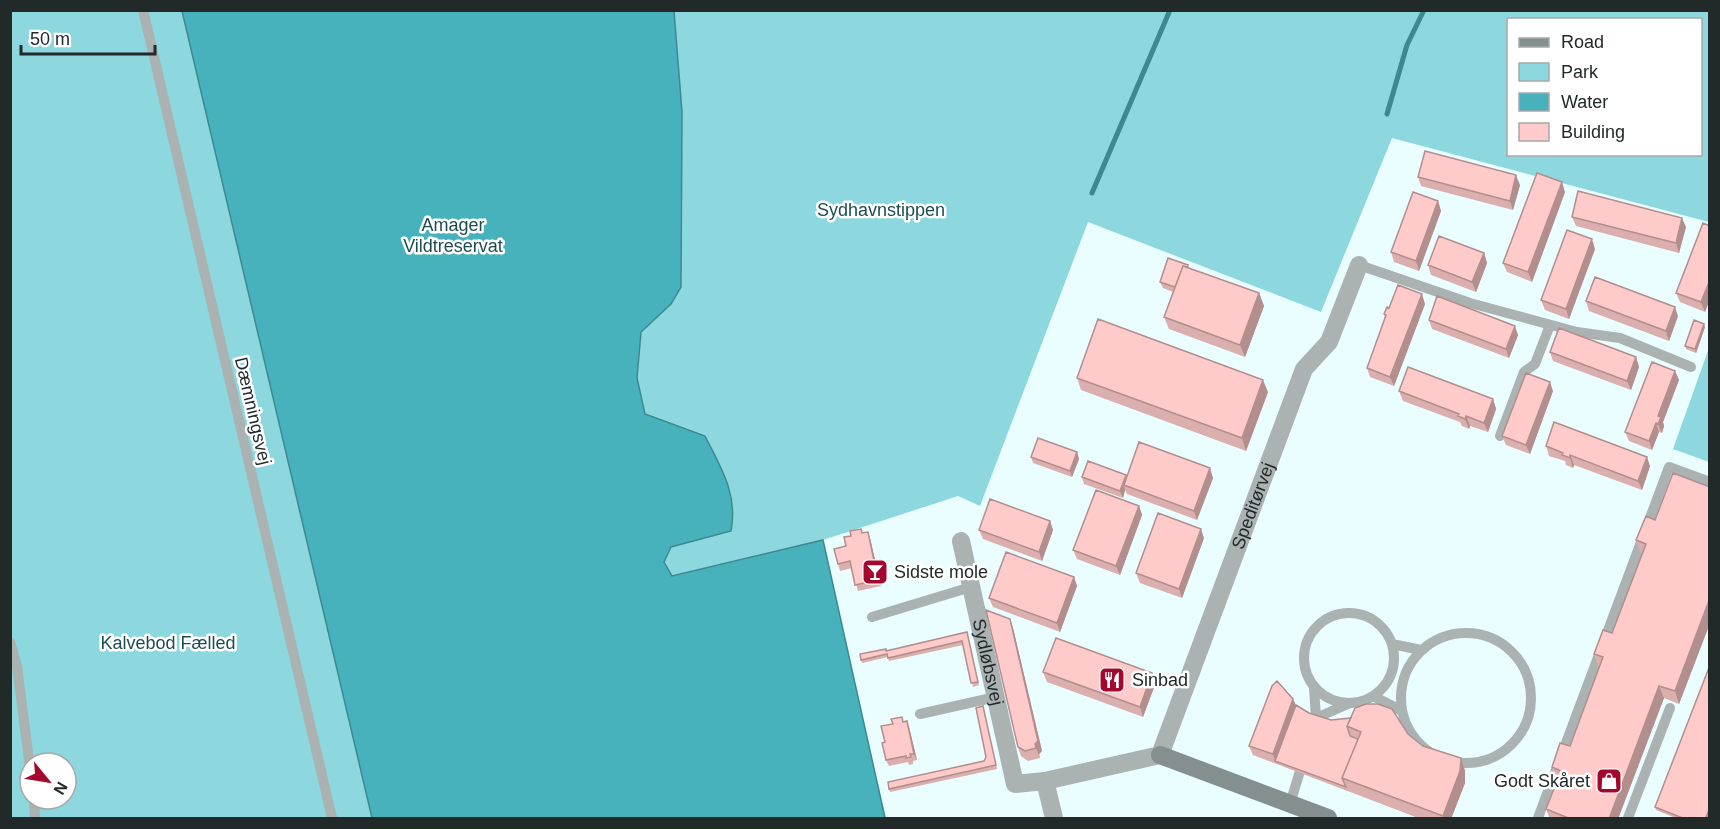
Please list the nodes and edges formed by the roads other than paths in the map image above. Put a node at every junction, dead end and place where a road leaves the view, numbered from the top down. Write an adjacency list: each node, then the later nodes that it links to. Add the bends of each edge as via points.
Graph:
1 (143, 10): 25 (lane, Dæmningsvej)
2 (1359, 265): 3 (lane, via 1470,303); 22 (street, Speditørvej, via 1329,342 1304,369)
3 (1550, 324): 4 (lane, via 1620,338); 5 (lane, via 1535,364 1524,372)
4 (1691, 367)
5 (1500, 436)
6 (1710, 482): 28 (lane, via 1669,467)
7 (961, 541): 8 (street, Sydløbsvej)
8 (971, 587): 9 (lane); 15 (street, Sydløbsvej)
9 (872, 616)
10 (10, 642): 21 (lane, via 17,666)
11 (1392, 644): 12 (lane); 13 (lane, via 1385,630 1359,613 1329,616 1316,625 1303,652 1304,668); 14 (lane, via 1391,673)
12 (1421, 650): 18 (lane, via 1404,678); 18 (lane, via 1439,638 1460,633 1482,634 1501,642 1528,675 1532,697 1528,718 1519,737 1503,752 1484,761 1462,764 1423,748)
13 (1314, 687): 16 (lane, via 1334,701); 20 (lane)
14 (1373, 696): 16 (lane); 18 (lane)
15 (996, 697): 19 (lane); 23 (street, Sydløbsvej, via 1015,784)
16 (1349, 703): 20 (lane)
17 (1670, 708): 29 (lane)
18 (1402, 711)
19 (920, 714)
20 (1316, 718): 24 (lane)
21 (28, 751)
22 (1160, 755): 23 (street); 24 (street)
23 (1045, 780): 26 (street)
24 (1290, 804): 27 (street)
25 (332, 819)
26 (1054, 819)
27 (1328, 819)
28 (1538, 819)
29 (1628, 819)

